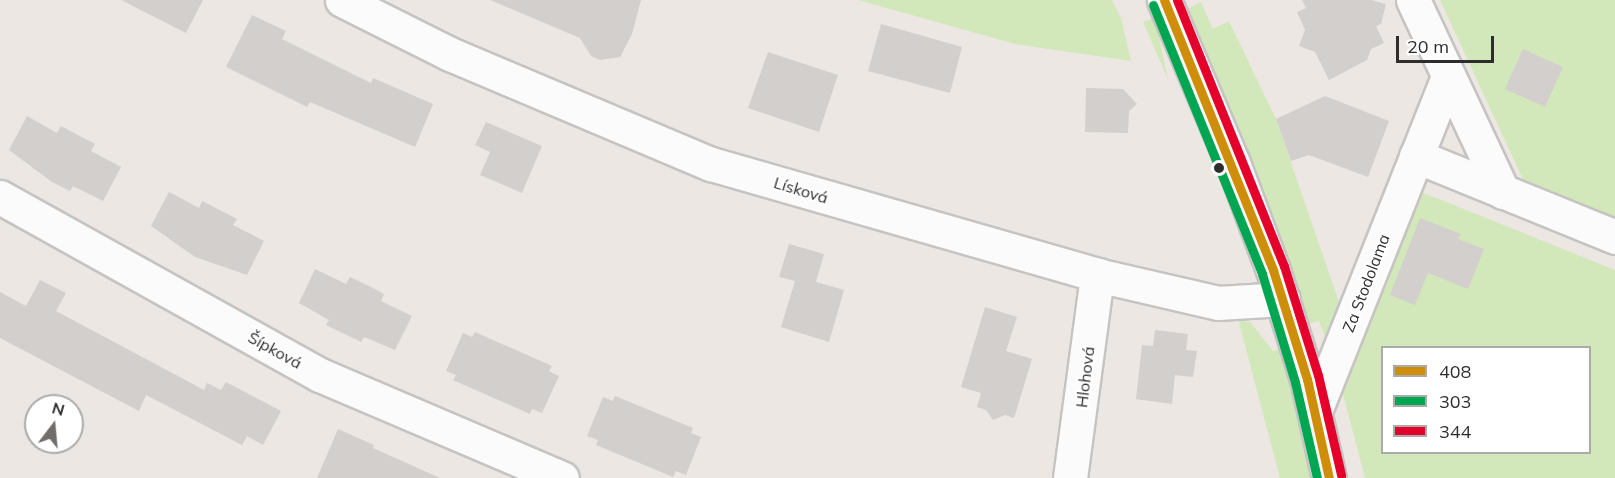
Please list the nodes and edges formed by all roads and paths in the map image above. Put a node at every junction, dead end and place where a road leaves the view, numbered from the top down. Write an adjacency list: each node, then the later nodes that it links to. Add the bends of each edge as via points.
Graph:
1 (342, 0): 9 (street, Lísková, via 450,54 711,164)
2 (1164, 0): 10 (street, via 1233,163)
3 (1413, 0): 4 (street)
4 (1448, 77): 5 (street, Za Stodolama); 6 (street)
5 (1416, 156): 6 (street); 11 (street, Za Stodolama)
6 (1503, 192): 8 (street)
7 (0, 197): 12 (street, Šípková, via 321,375)
8 (1615, 237)
9 (1097, 275): 10 (street, Lísková, via 1218,303); 13 (street, Hlohová)
10 (1283, 299): 11 (street)
11 (1316, 411): 14 (street)
12 (562, 478)
13 (1070, 478)
14 (1329, 478)

